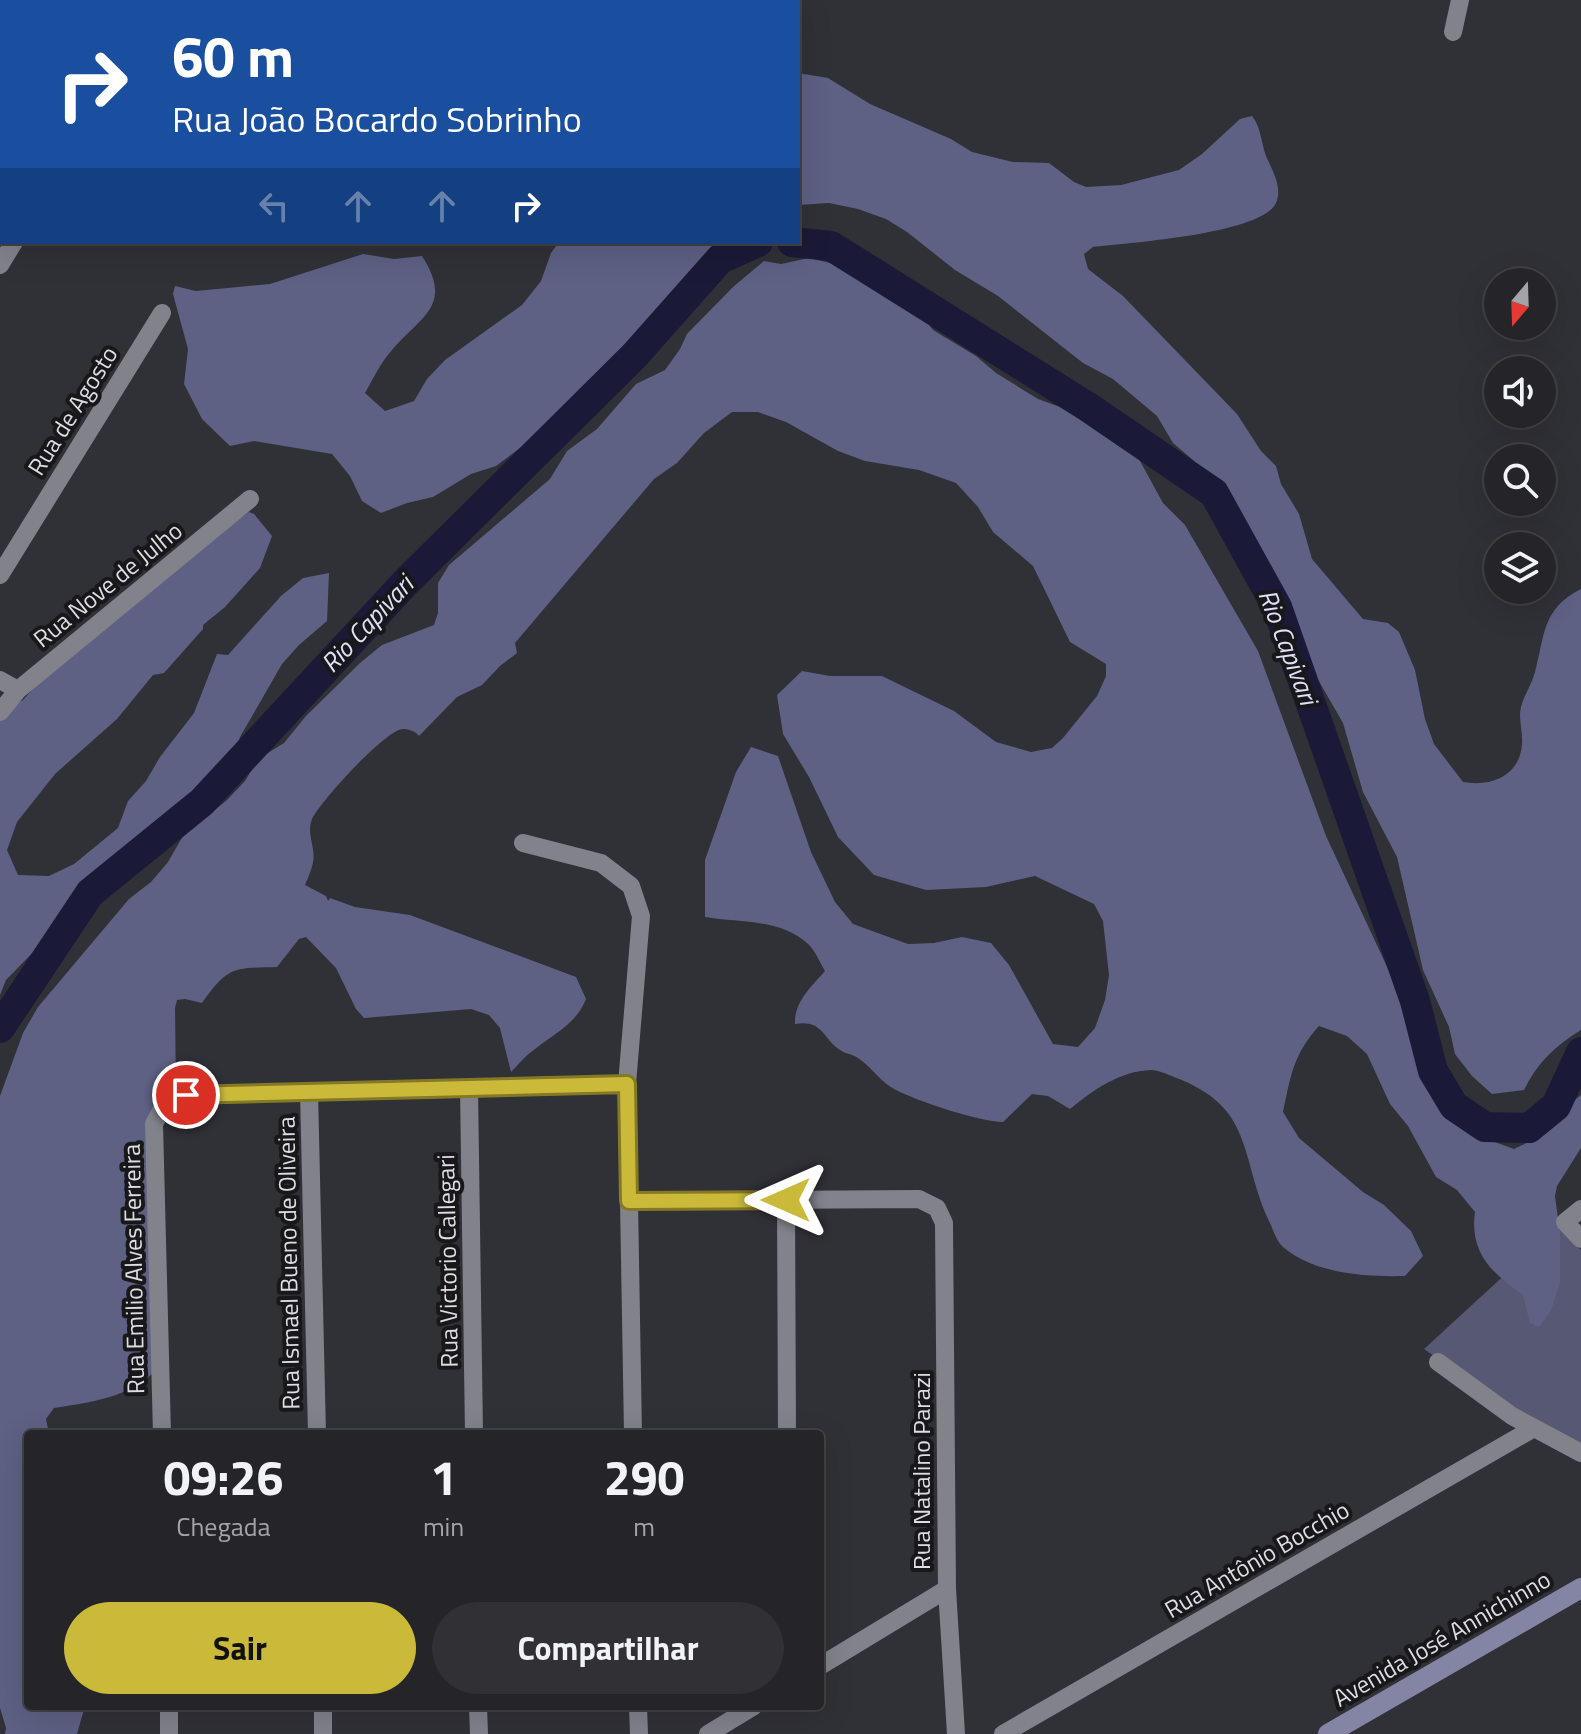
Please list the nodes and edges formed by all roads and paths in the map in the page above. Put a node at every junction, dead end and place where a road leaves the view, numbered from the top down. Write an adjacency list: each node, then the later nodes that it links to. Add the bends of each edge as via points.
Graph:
1 (1460, 0): 2 (street)
2 (1453, 32)
3 (13, 244): 4 (street)
4 (0, 265)
5 (162, 313): 7 (street, Rua de Agosto)
6 (250, 499): 9 (street, Rua Nove de Julho)
7 (0, 575)
8 (0, 680): 9 (street)
9 (18, 690): 10 (street, Rua Nove de Julho)
10 (0, 712)
11 (523, 843): 12 (street, via 601,863 631,886 641,916)
12 (627, 1084): 13 (street); 16 (street)
13 (469, 1088): 14 (street); 23 (street, Rua Victorio Callegari)
14 (309, 1092): 21 (street, Rua Emilio Alves Ferreira, via 186,1095 164,1105 154,1124); 22 (street, Rua Ismael Bueno de Oliveira)
15 (786, 1200): 16 (street); 25 (street); 28 (street, Rua Natalino Parazi, via 919,1199 937,1208 944,1223)
16 (629, 1201): 24 (street)
17 (1581, 1209): 18 (street, via 1565,1222)
18 (1581, 1239)
19 (1438, 1362): 20 (street)
20 (1534, 1428): 26 (street); 41 (street, Rua Antônio Bocchio)
21 (162, 1430)
22 (317, 1430)
23 (474, 1430)
24 (633, 1430)
25 (787, 1430)
26 (1581, 1453)
27 (1581, 1588): 42 (street, Avenida José Annichinno)
28 (947, 1589): 29 (street); 40 (street, Rua Natalino Parazi)
29 (824, 1664)
30 (169, 1710): 35 (street)
31 (323, 1710): 36 (street)
32 (478, 1710): 37 (street)
33 (638, 1710): 38 (street)
34 (747, 1710): 39 (street)
35 (169, 1734)
36 (323, 1734)
37 (479, 1734)
38 (639, 1734)
39 (708, 1734)
40 (956, 1734)
41 (1003, 1734)
42 (1328, 1734)

